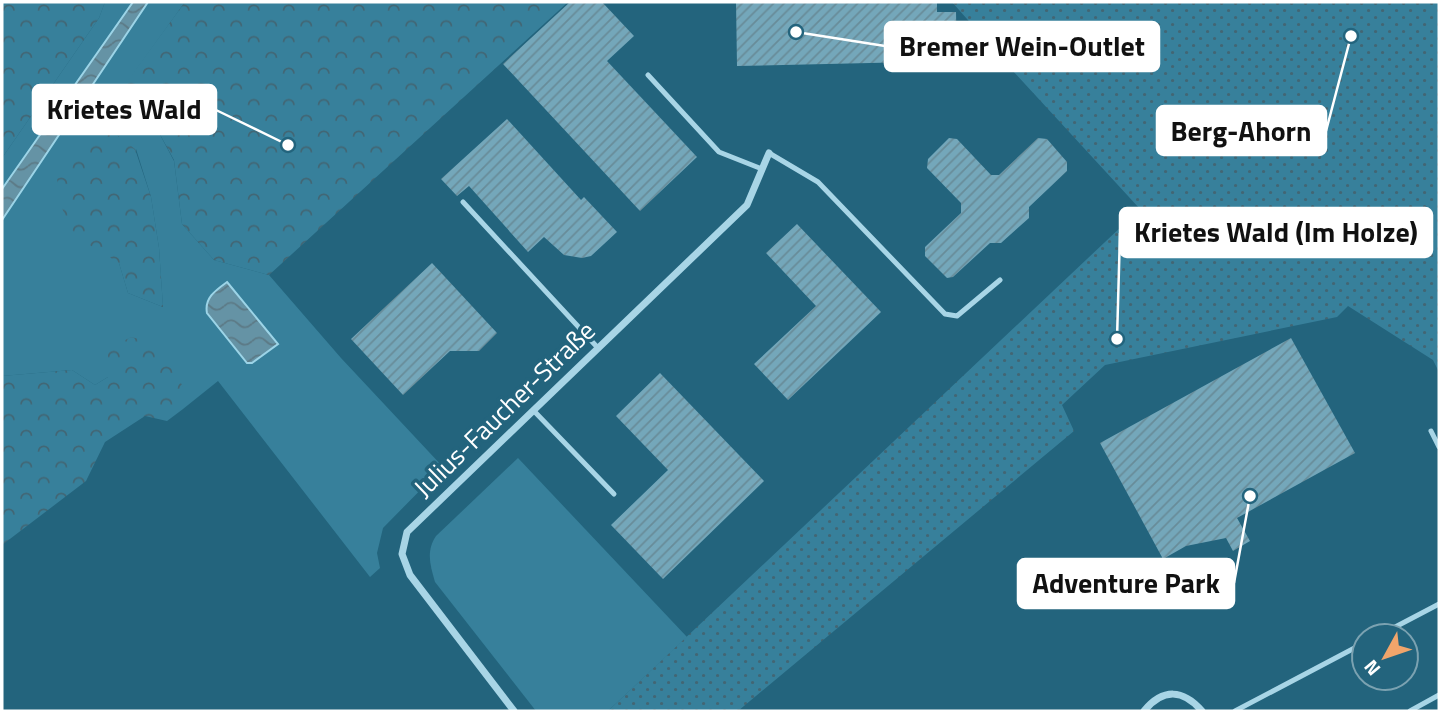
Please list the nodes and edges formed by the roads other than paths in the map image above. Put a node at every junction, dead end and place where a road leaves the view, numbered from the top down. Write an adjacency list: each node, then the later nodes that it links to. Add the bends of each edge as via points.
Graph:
1 (648, 75): 3 (lane, via 719,152)
2 (769, 153): 3 (street, Julius-Faucher-Straße); 5 (lane, via 818,181 945,314 957,316)
3 (762, 169): 6 (street, Julius-Faucher-Straße, via 747,205)
4 (463, 202): 6 (lane)
5 (1000, 280)
6 (598, 348): 7 (street, Julius-Faucher-Straße)
7 (533, 410): 10 (lane); 15 (street, Julius-Faucher-Straße, via 407,532 402,554 410,575)
8 (1431, 431): 9 (lane)
9 (1439, 447)
10 (614, 494)
11 (1439, 604): 12 (lane)
12 (1405, 622)
13 (1350, 650): 18 (lane)
14 (1439, 695): 19 (lane)
15 (514, 711)
16 (1144, 711): 17 (street, via 1165,694 1180,694)
17 (1202, 711)
18 (1235, 711)
19 (1410, 711)

